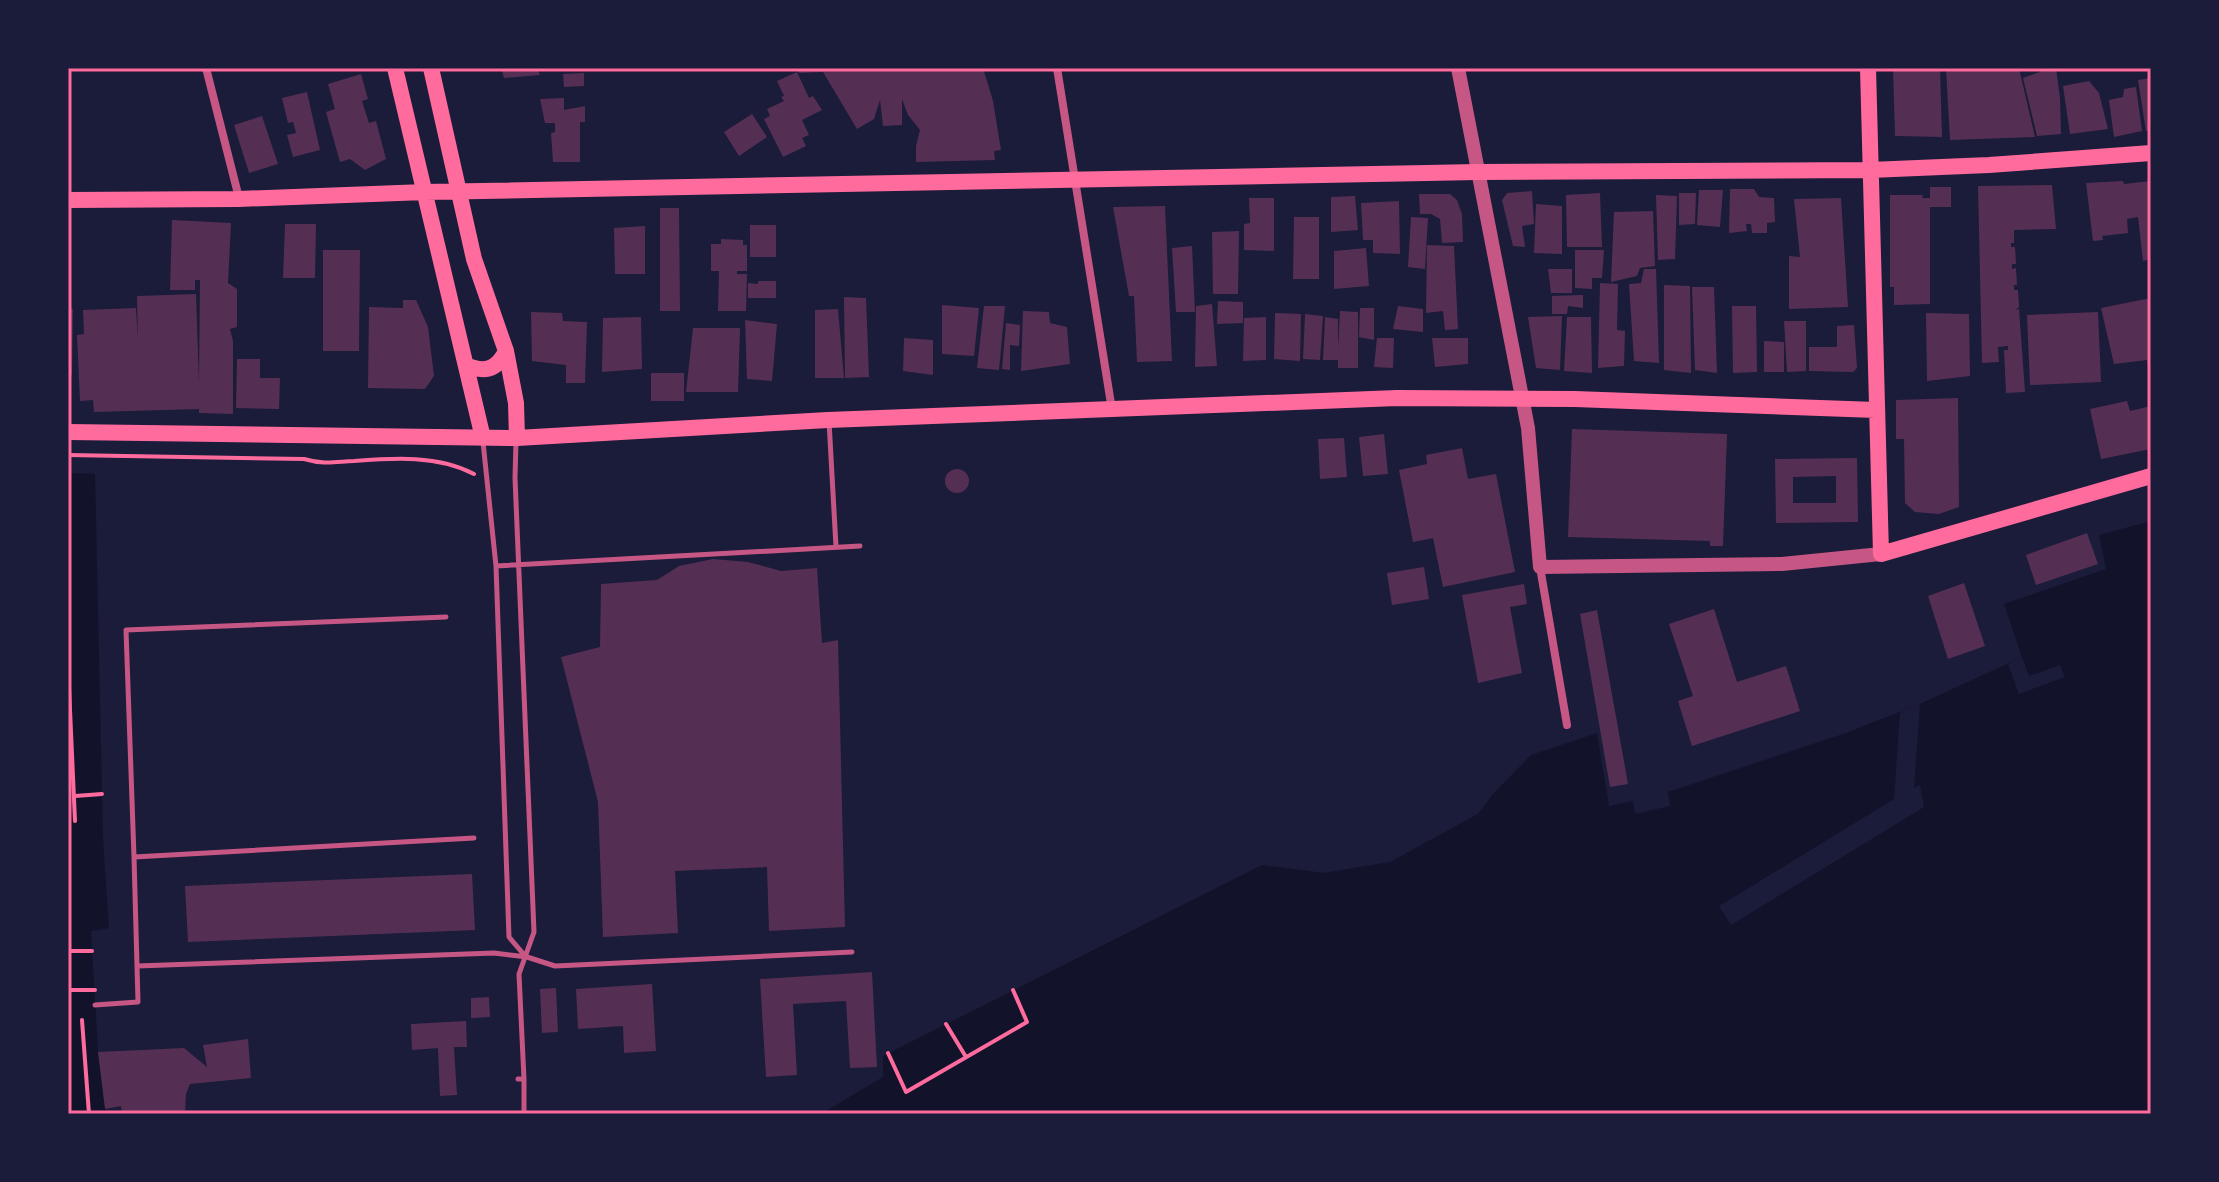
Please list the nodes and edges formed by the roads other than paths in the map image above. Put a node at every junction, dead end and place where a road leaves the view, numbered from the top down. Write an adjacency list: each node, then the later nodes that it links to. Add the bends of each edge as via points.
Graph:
1 (206, 68): 13 (street)
2 (395, 68): 12 (main road)
3 (431, 68): 11 (main road)
4 (1057, 68): 10 (street)
5 (1458, 68): 9 (street)
6 (1868, 68): 8 (main road)
7 (2151, 153): 8 (main road)
8 (1870, 170): 9 (main road); 19 (main road)
9 (1478, 172): 10 (main road); 17 (street)
10 (1076, 180): 11 (main road); 18 (street)
11 (459, 191): 12 (main road); 15 (main road, via 474,259)
12 (425, 192): 13 (main road); 16 (main road)
13 (239, 199): 14 (main road)
14 (68, 200)
15 (506, 351): 16 (main road, via 490,369); 23 (main road)
16 (466, 365): 22 (main road)
17 (1522, 399): 18 (main road, via 1397,398); 19 (main road); 30 (street)
18 (1112, 410): 20 (main road)
19 (1876, 410): 27 (main road)
20 (828, 420): 23 (main road); 26 (lane)
21 (68, 432): 22 (main road)
22 (483, 438): 23 (main road); 29 (lane)
23 (517, 438): 28 (lane)
24 (2151, 476): 27 (main road)
25 (860, 546): 26 (lane)
26 (836, 547): 28 (lane)
27 (1881, 554): 30 (street, via 1782,564)
28 (518, 564): 29 (lane); 36 (lane, via 534,932)
29 (496, 566): 36 (lane, via 509,937)
30 (1540, 567): 32 (street)
31 (446, 617): 34 (lane, via 126,630)
32 (1567, 725)
33 (474, 838): 34 (lane)
34 (134, 857): 37 (lane)
35 (852, 952): 36 (lane, via 555,966)
36 (527, 957): 37 (lane, via 494,953); 39 (lane, via 519,974)
37 (137, 966): 38 (lane, via 138,1002)
38 (95, 1005)
39 (524, 1114)

